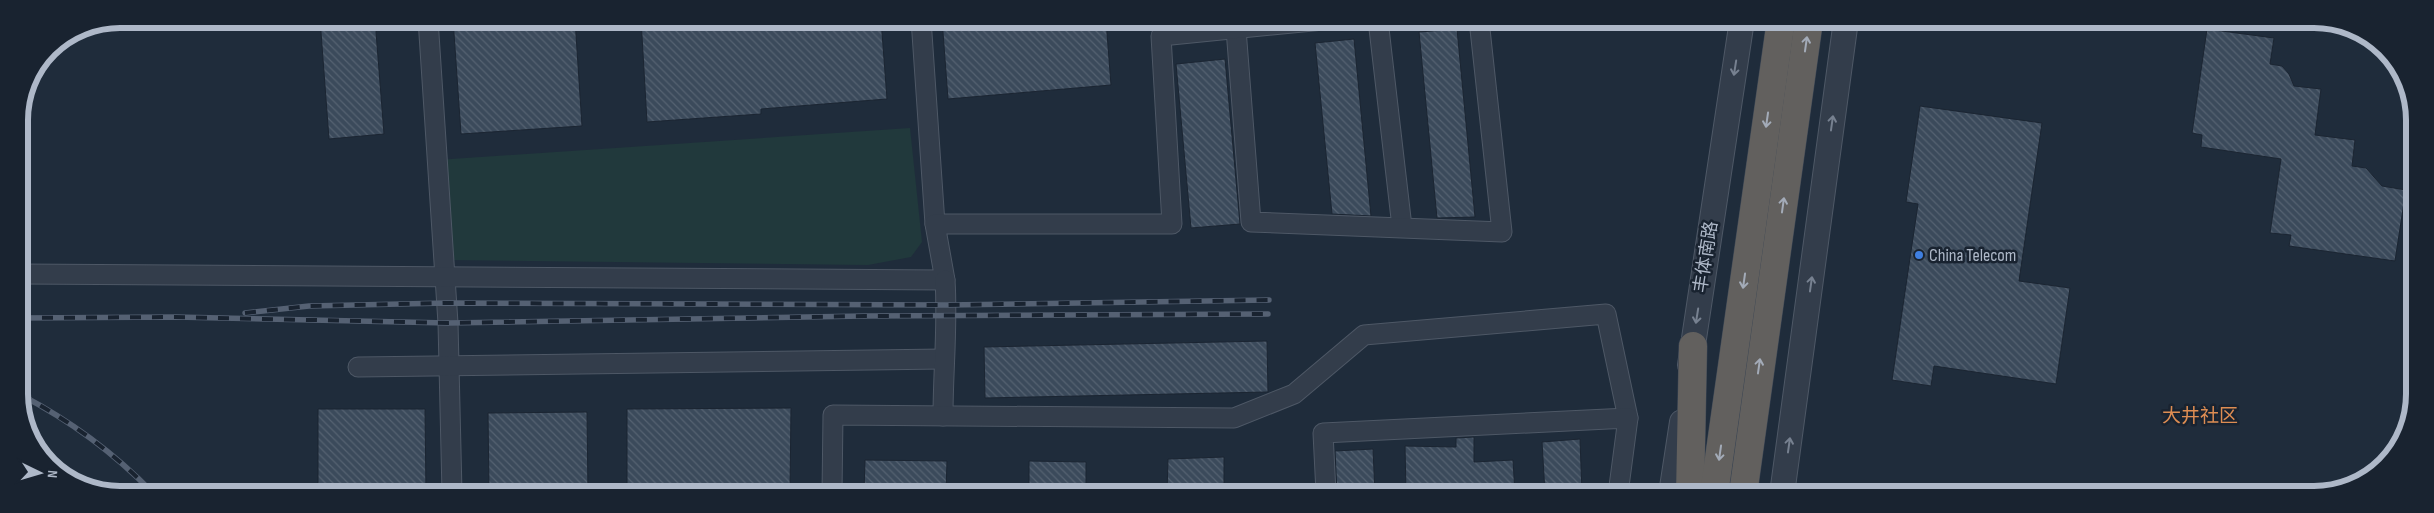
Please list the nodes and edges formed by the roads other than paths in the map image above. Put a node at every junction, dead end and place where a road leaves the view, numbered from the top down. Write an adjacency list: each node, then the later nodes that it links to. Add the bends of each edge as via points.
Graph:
1 (429, 28): 14 (street)
2 (922, 28): 11 (street)
3 (1246, 28): 10 (street)
4 (1379, 28): 12 (street)
5 (1480, 28): 12 (street, via 1502,232)
6 (1741, 28): 16 (street, 丰体南路, one-way to 16)
7 (1780, 28): 28 (highway, one-way to 28)
8 (1808, 28): 29 (highway, one-way to 8)
9 (1845, 28): 30 (street, one-way to 9)
10 (1236, 29): 11 (street, via 1161,36 1172,224); 12 (street, via 1251,222)
11 (935, 224): 15 (street)
12 (1402, 227)
13 (28, 274): 14 (street)
14 (445, 278): 15 (street); 18 (street)
15 (945, 280): 17 (street)
16 (1693, 346): 26 (street, 丰体南路); 27 (highway)
17 (944, 359): 18 (street); 20 (street)
18 (449, 366): 19 (street); 22 (street)
19 (358, 367)
20 (943, 416): 21 (street, via 1234,418 1294,394 1364,335 1606,314); 23 (street, via 833,415)
21 (1628, 418): 24 (street, via 1323,434); 25 (street)
22 (452, 486)
23 (832, 486)
24 (1326, 486)
25 (1619, 486)
26 (1672, 486)
27 (1690, 486)
28 (1715, 486)
29 (1744, 486)
30 (1783, 486)

